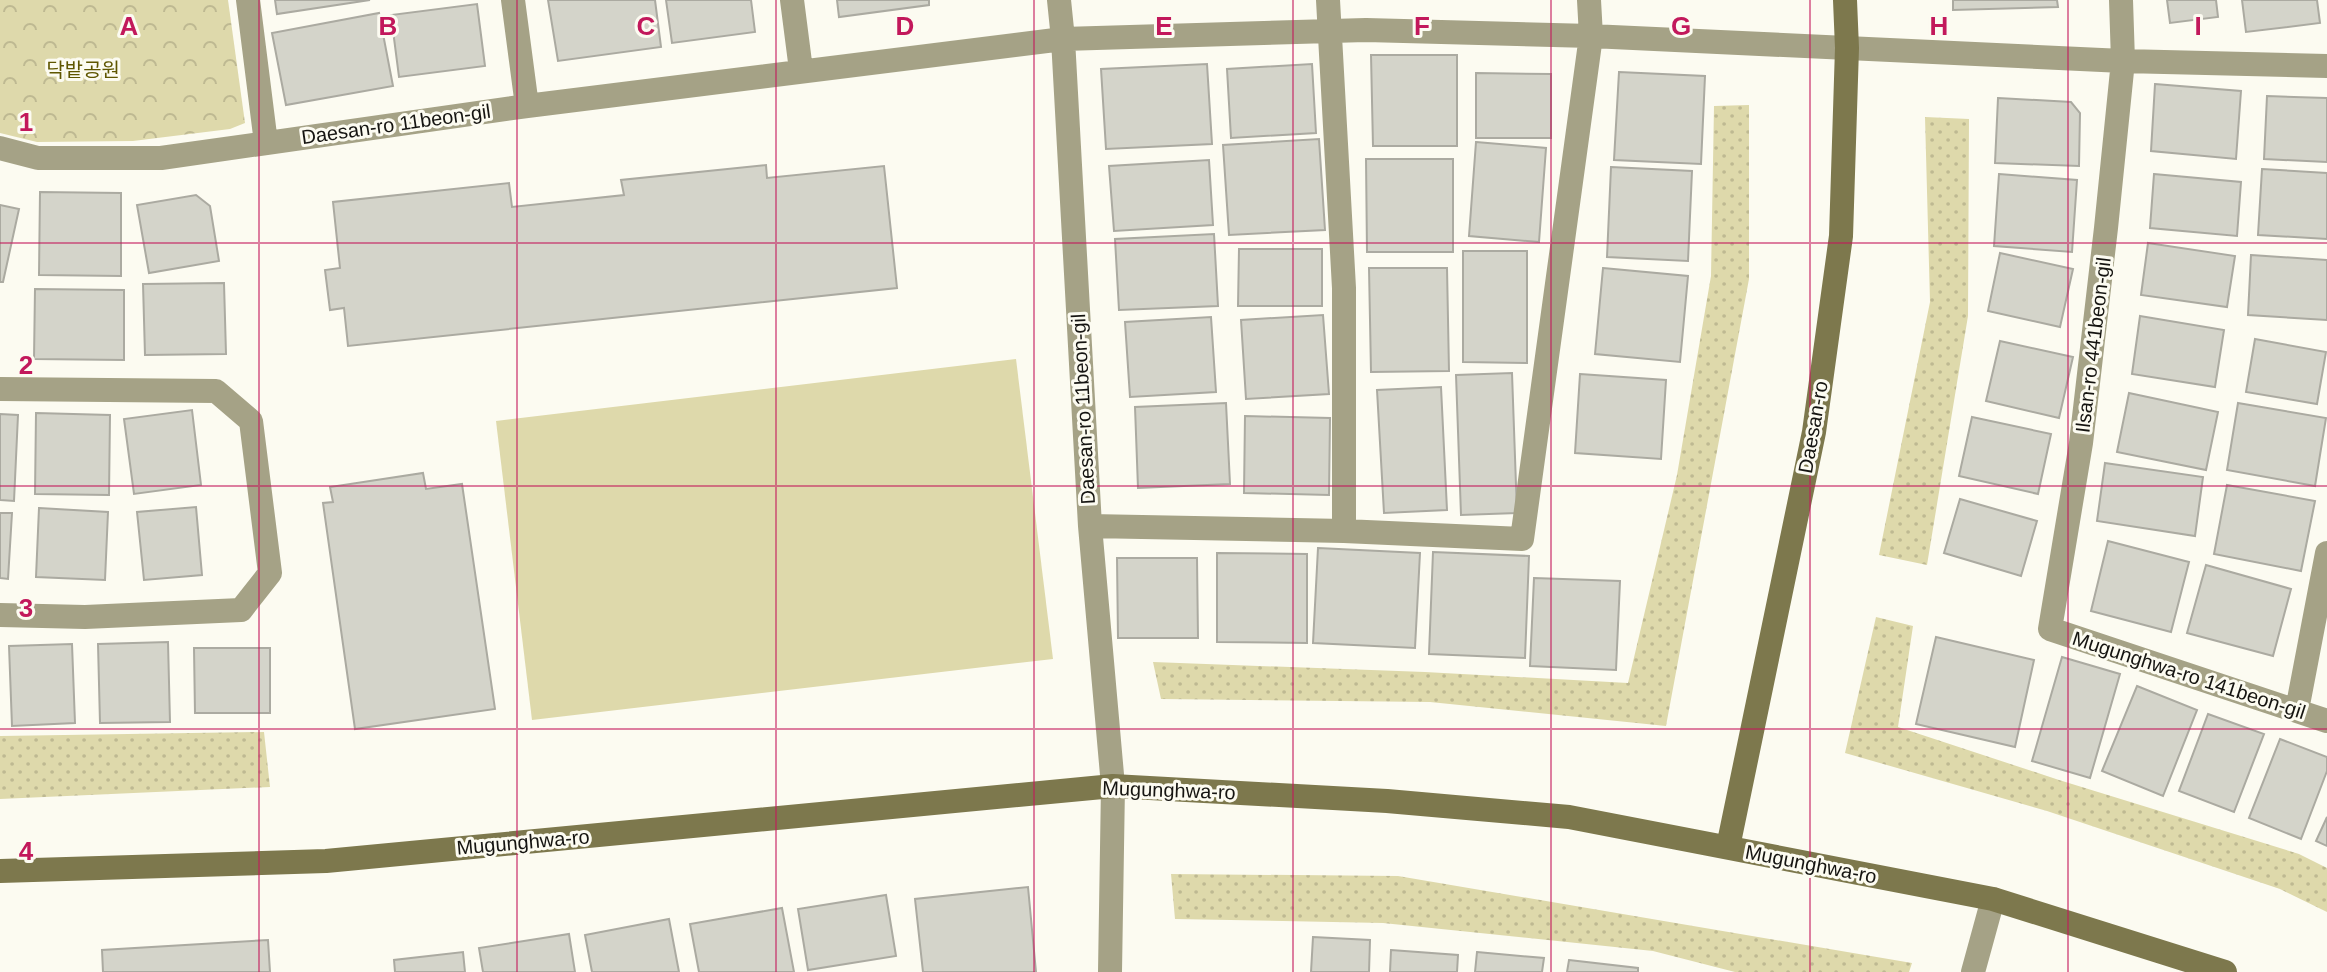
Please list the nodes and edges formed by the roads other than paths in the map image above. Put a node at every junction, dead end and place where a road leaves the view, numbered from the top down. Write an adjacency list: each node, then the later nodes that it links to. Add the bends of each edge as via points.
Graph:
1 (248, 0): 17 (street)
2 (513, 0): 16 (street)
3 (792, 0): 15 (street)
4 (1059, 0): 11 (street, Daesan-ro 11beon-gil)
5 (1328, 0): 9 (street)
6 (1589, 0): 10 (street, Daesan-ro 11beon-gil)
7 (1845, 0): 12 (main road, Daesan-ro)
8 (2121, 0): 13 (street, Ilsan-ro 441beon-gil)
9 (1331, 30): 10 (street, Daesan-ro 11beon-gil); 11 (street, Daesan-ro 11beon-gil); 21 (street, via 1344,288)
10 (1591, 36): 12 (street, Daesan-ro 11beon-gil); 21 (street, Daesan-ro 11beon-gil, via 1522,539)
11 (1063, 39): 15 (street, Daesan-ro 11beon-gil); 20 (street, Daesan-ro 11beon-gil)
12 (1847, 48): 13 (street); 28 (main road, Daesan-ro, via 1841,236 1814,432)
13 (2123, 61): 14 (street); 24 (street, Ilsan-ro 441beon-gil, via 2081,443)
14 (2327, 66)
15 (801, 70): 16 (street, Daesan-ro 11beon-gil)
16 (527, 106): 17 (street, Daesan-ro 11beon-gil)
17 (266, 143): 18 (street, Daesan-ro 11beon-gil, via 161,158 38,158)
18 (0, 148)
19 (0, 389): 23 (street, via 216,391 251,421 270,573 241,610)
20 (1090, 526): 21 (street, Daesan-ro 11beon-gil); 27 (street)
21 (1344, 531)
22 (2327, 553): 25 (street)
23 (0, 615)
24 (2050, 629): 25 (street, Mugunghwa-ro 141beon-gil)
25 (2297, 710): 26 (street, Mugunghwa-ro 141beon-gil)
26 (2327, 721)
27 (1113, 786): 28 (main road, Mugunghwa-ro, via 1569,817); 29 (main road, Mugunghwa-ro, via 326,861); 31 (street)
28 (1728, 847): 30 (main road, Mugunghwa-ro)
29 (0, 871)
30 (1993, 899): 32 (street); 33 (main road, Mugunghwa-ro)
31 (1110, 972)
32 (1973, 972)
33 (2225, 972)

